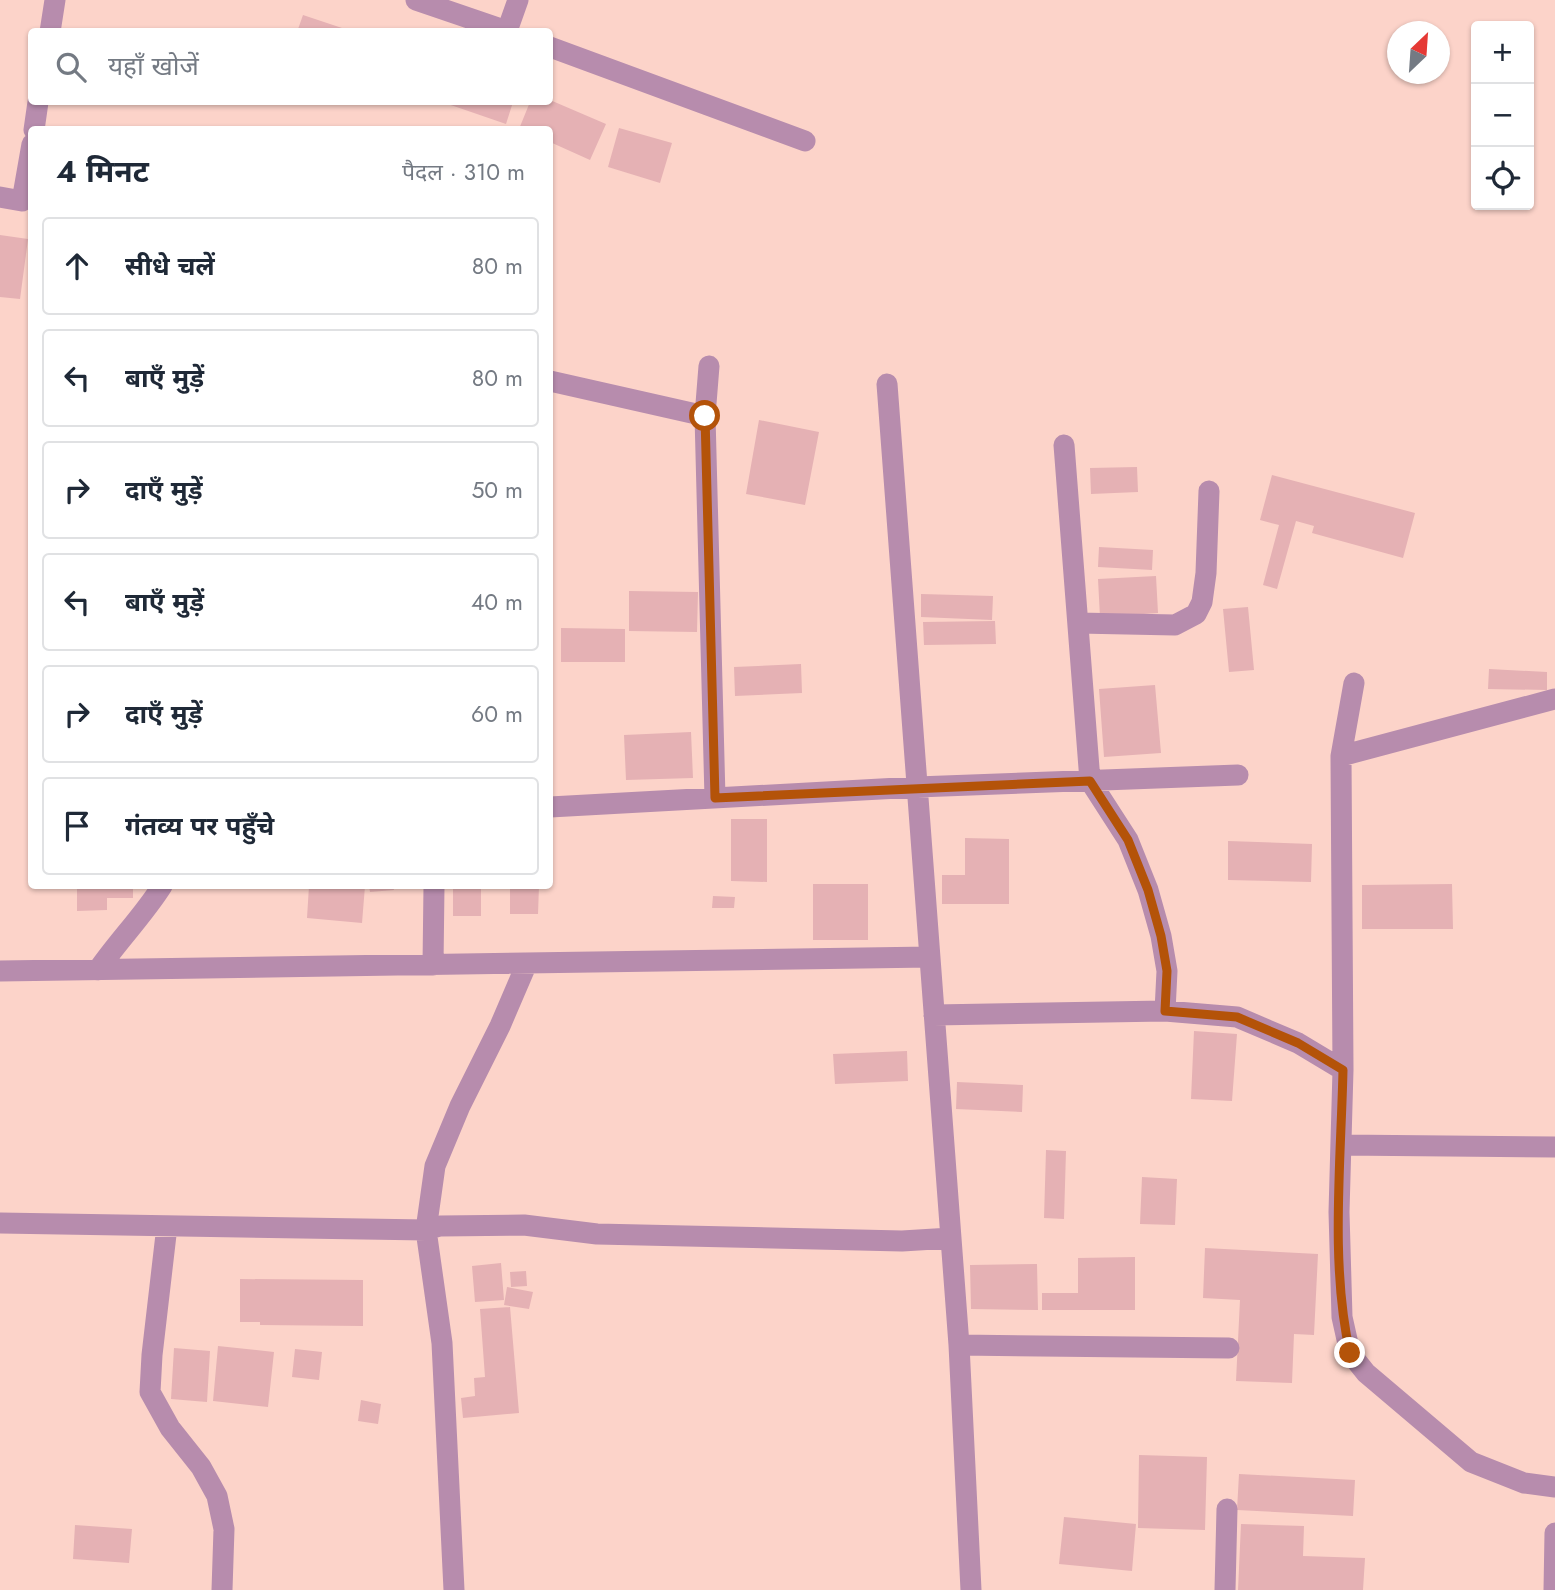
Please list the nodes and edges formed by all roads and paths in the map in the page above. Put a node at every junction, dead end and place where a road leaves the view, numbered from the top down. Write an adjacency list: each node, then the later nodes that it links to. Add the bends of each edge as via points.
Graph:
1 (55, 0): 4 (street)
2 (416, 0): 5 (street)
3 (517, 0): 6 (street)
4 (51, 28)
5 (499, 28)
6 (509, 28)
7 (553, 48): 10 (street)
8 (38, 105): 9 (street)
9 (35, 126)
10 (806, 141)
11 (0, 197): 12 (street)
12 (27, 202)
13 (709, 366): 16 (street)
14 (553, 382): 16 (street)
15 (887, 384): 25 (street)
16 (705, 416): 26 (street)
17 (1064, 445): 19 (street)
18 (1209, 491): 19 (street, via 1206,573 1196,614 1175,625)
19 (1077, 624): 24 (street)
20 (1354, 683): 22 (street)
21 (1555, 699): 22 (street)
22 (1341, 756): 37 (street)
23 (1238, 775): 24 (street)
24 (1090, 781): 25 (street); 35 (street, via 1128,840 1148,890 1167,971)
25 (917, 787): 26 (street); 30 (street)
26 (715, 798): 27 (street)
27 (553, 807)
28 (160, 889): 33 (street)
29 (435, 889): 32 (street)
30 (930, 957): 31 (street); 36 (street)
31 (527, 963): 32 (street); 42 (street, via 435,1166)
32 (433, 965): 33 (street)
33 (98, 970): 34 (street)
34 (0, 971)
35 (1165, 1011): 36 (street); 37 (street, via 1237,1017 1298,1043)
36 (934, 1015): 43 (street)
37 (1343, 1070): 38 (street)
38 (1341, 1145): 39 (street); 46 (street, via 1342,1317 1350,1353 1471,1462 1524,1483)
39 (1555, 1147)
40 (0, 1223): 41 (street)
41 (167, 1226): 42 (street); 49 (street, via 150,1392 217,1496 224,1529)
42 (426, 1230): 43 (street, via 524,1225 597,1234 902,1241); 50 (street, via 442,1343)
43 (951, 1238): 44 (street)
44 (959, 1345): 45 (street); 51 (street)
45 (1229, 1348)
46 (1555, 1487)
47 (1227, 1509): 52 (street)
48 (1555, 1533): 53 (street)
49 (222, 1590)
50 (453, 1590)
51 (971, 1590)
52 (1224, 1590)
53 (1553, 1590)

